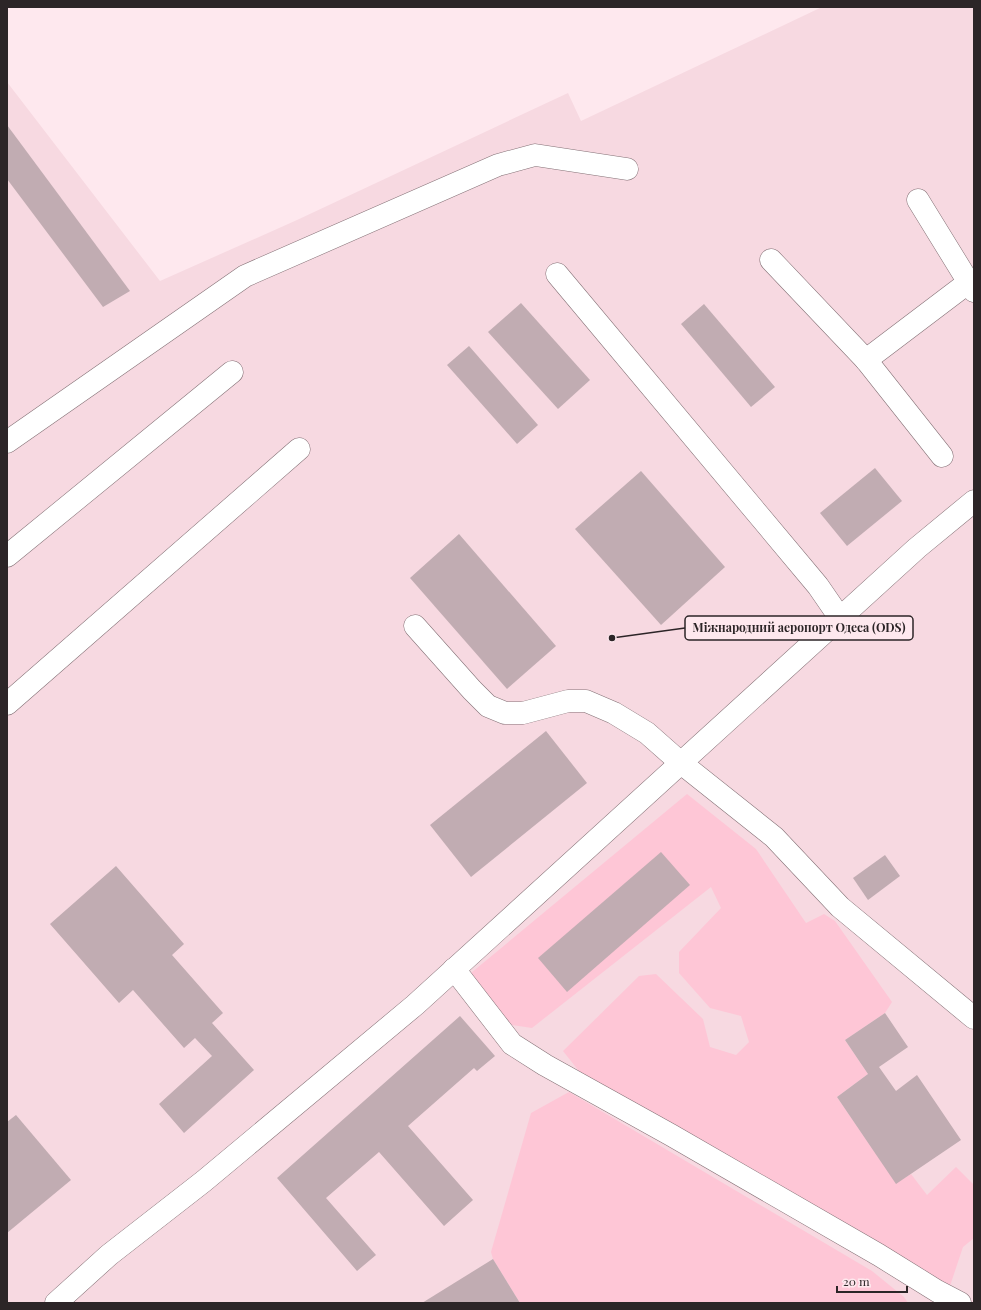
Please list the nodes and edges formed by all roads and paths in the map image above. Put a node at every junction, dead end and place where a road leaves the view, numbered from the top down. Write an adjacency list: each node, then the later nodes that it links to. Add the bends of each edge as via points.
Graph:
1 (627, 169): 8 (lane, via 536,155 498,164 245,276)
2 (918, 200): 5 (lane)
3 (771, 260): 6 (lane)
4 (557, 274): 13 (lane, via 818,586)
5 (971, 286): 6 (lane)
6 (866, 360): 10 (lane)
7 (232, 372): 12 (lane)
8 (7, 442)
9 (299, 449): 15 (lane)
10 (942, 456)
11 (974, 501): 13 (lane, via 917,548)
12 (7, 556)
13 (840, 618): 16 (lane)
14 (415, 626): 16 (lane, via 488,706 505,713 523,713 568,701 586,701 614,713 646,733)
15 (7, 704)
16 (681, 763): 17 (lane); 18 (lane, via 774,836 840,907)
17 (454, 969): 19 (lane, via 409,1010 204,1180 109,1255); 20 (lane, via 512,1044)
18 (974, 1018)
19 (56, 1303)
20 (960, 1303)

